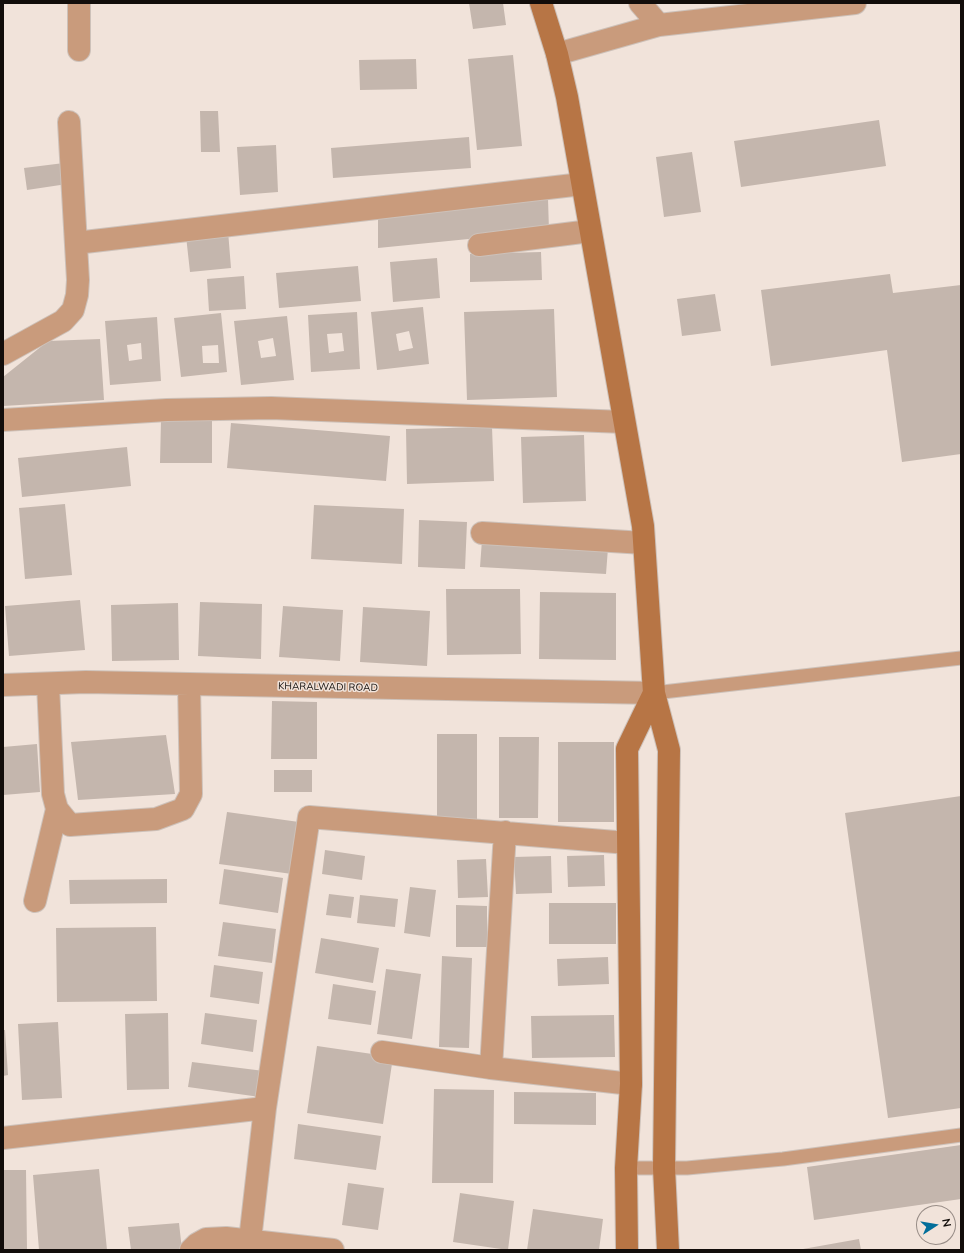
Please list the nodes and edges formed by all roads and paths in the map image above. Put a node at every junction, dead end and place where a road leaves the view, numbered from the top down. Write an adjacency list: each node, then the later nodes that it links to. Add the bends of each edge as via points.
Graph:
1 (79, 3): 6 (street)
2 (541, 3): 7 (street)
3 (640, 3): 5 (street)
4 (855, 3): 5 (street)
5 (659, 25): 7 (street)
6 (79, 50)
7 (557, 54): 9 (street)
8 (69, 122): 11 (street)
9 (582, 184): 10 (street); 11 (street)
10 (590, 231): 12 (street); 15 (street)
11 (76, 243): 13 (street, via 78,280 73,310 62,321)
12 (479, 245)
13 (3, 354)
14 (3, 420): 15 (street, via 167,410 270,408)
15 (624, 422): 17 (street)
16 (482, 533): 17 (street)
17 (644, 543): 22 (street)
18 (961, 658): 22 (lane)
19 (48, 684): 20 (street, KHARALWADI ROAD); 21 (street, KHARALWADI ROAD); 23 (street, via 53,794)
20 (189, 684): 22 (street, KHARALWADI ROAD); 23 (street, via 191,794 183,809 156,819 70,825)
21 (3, 685)
22 (654, 693): 25 (street, via 627,749); 35 (street, via 669,750)
23 (57, 809): 26 (street)
24 (505, 832): 25 (street); 28 (street); 30 (street, via 309,817)
25 (628, 843): 29 (street)
26 (35, 901)
27 (382, 1052): 28 (street)
28 (491, 1068): 29 (street)
29 (631, 1084): 34 (street)
30 (265, 1108): 33 (street); 36 (street)
31 (3, 1120): 33 (street)
32 (961, 1135): 35 (lane, via 783,1159)
33 (12, 1137)
34 (626, 1168): 35 (lane); 39 (street)
35 (664, 1168): 40 (street)
36 (250, 1240): 37 (street, via 206,1239); 38 (street)
37 (191, 1250)
38 (333, 1250)
39 (626, 1250)
40 (668, 1250)

